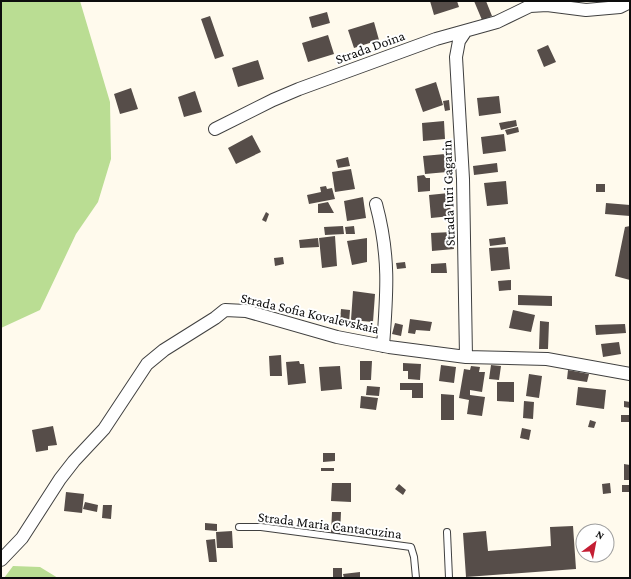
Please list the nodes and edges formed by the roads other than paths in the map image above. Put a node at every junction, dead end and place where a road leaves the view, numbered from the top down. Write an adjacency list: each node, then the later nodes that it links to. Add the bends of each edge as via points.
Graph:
1 (630, 2): 2 (street, Strada Doina, via 620,7 586,10)
2 (538, 3): 3 (street, Strada Doina, via 497,22)
3 (465, 32): 4 (street, Strada Doina, via 436,39 299,88); 7 (street, Strada Iuri Gagarin, via 459,41 456,56 464,179)
4 (215, 129)
5 (376, 204): 6 (street, via 383,231 388,274)
6 (383, 346): 7 (street, Strada Sofia Kovalevskaia); 11 (street, Strada Sofia Kovalevskaia, via 337,337 246,311 225,310 164,350 148,364 104,429 74,461 22,538)
7 (466, 356): 8 (street, Strada Sofia Kovalevskaia, via 547,359)
8 (630, 374)
9 (239, 527): 12 (lane, Strada Maria Cantacuzina, via 261,527 410,547 414,557)
10 (447, 532): 13 (lane)
11 (1, 560)
12 (416, 578)
13 (449, 578)

